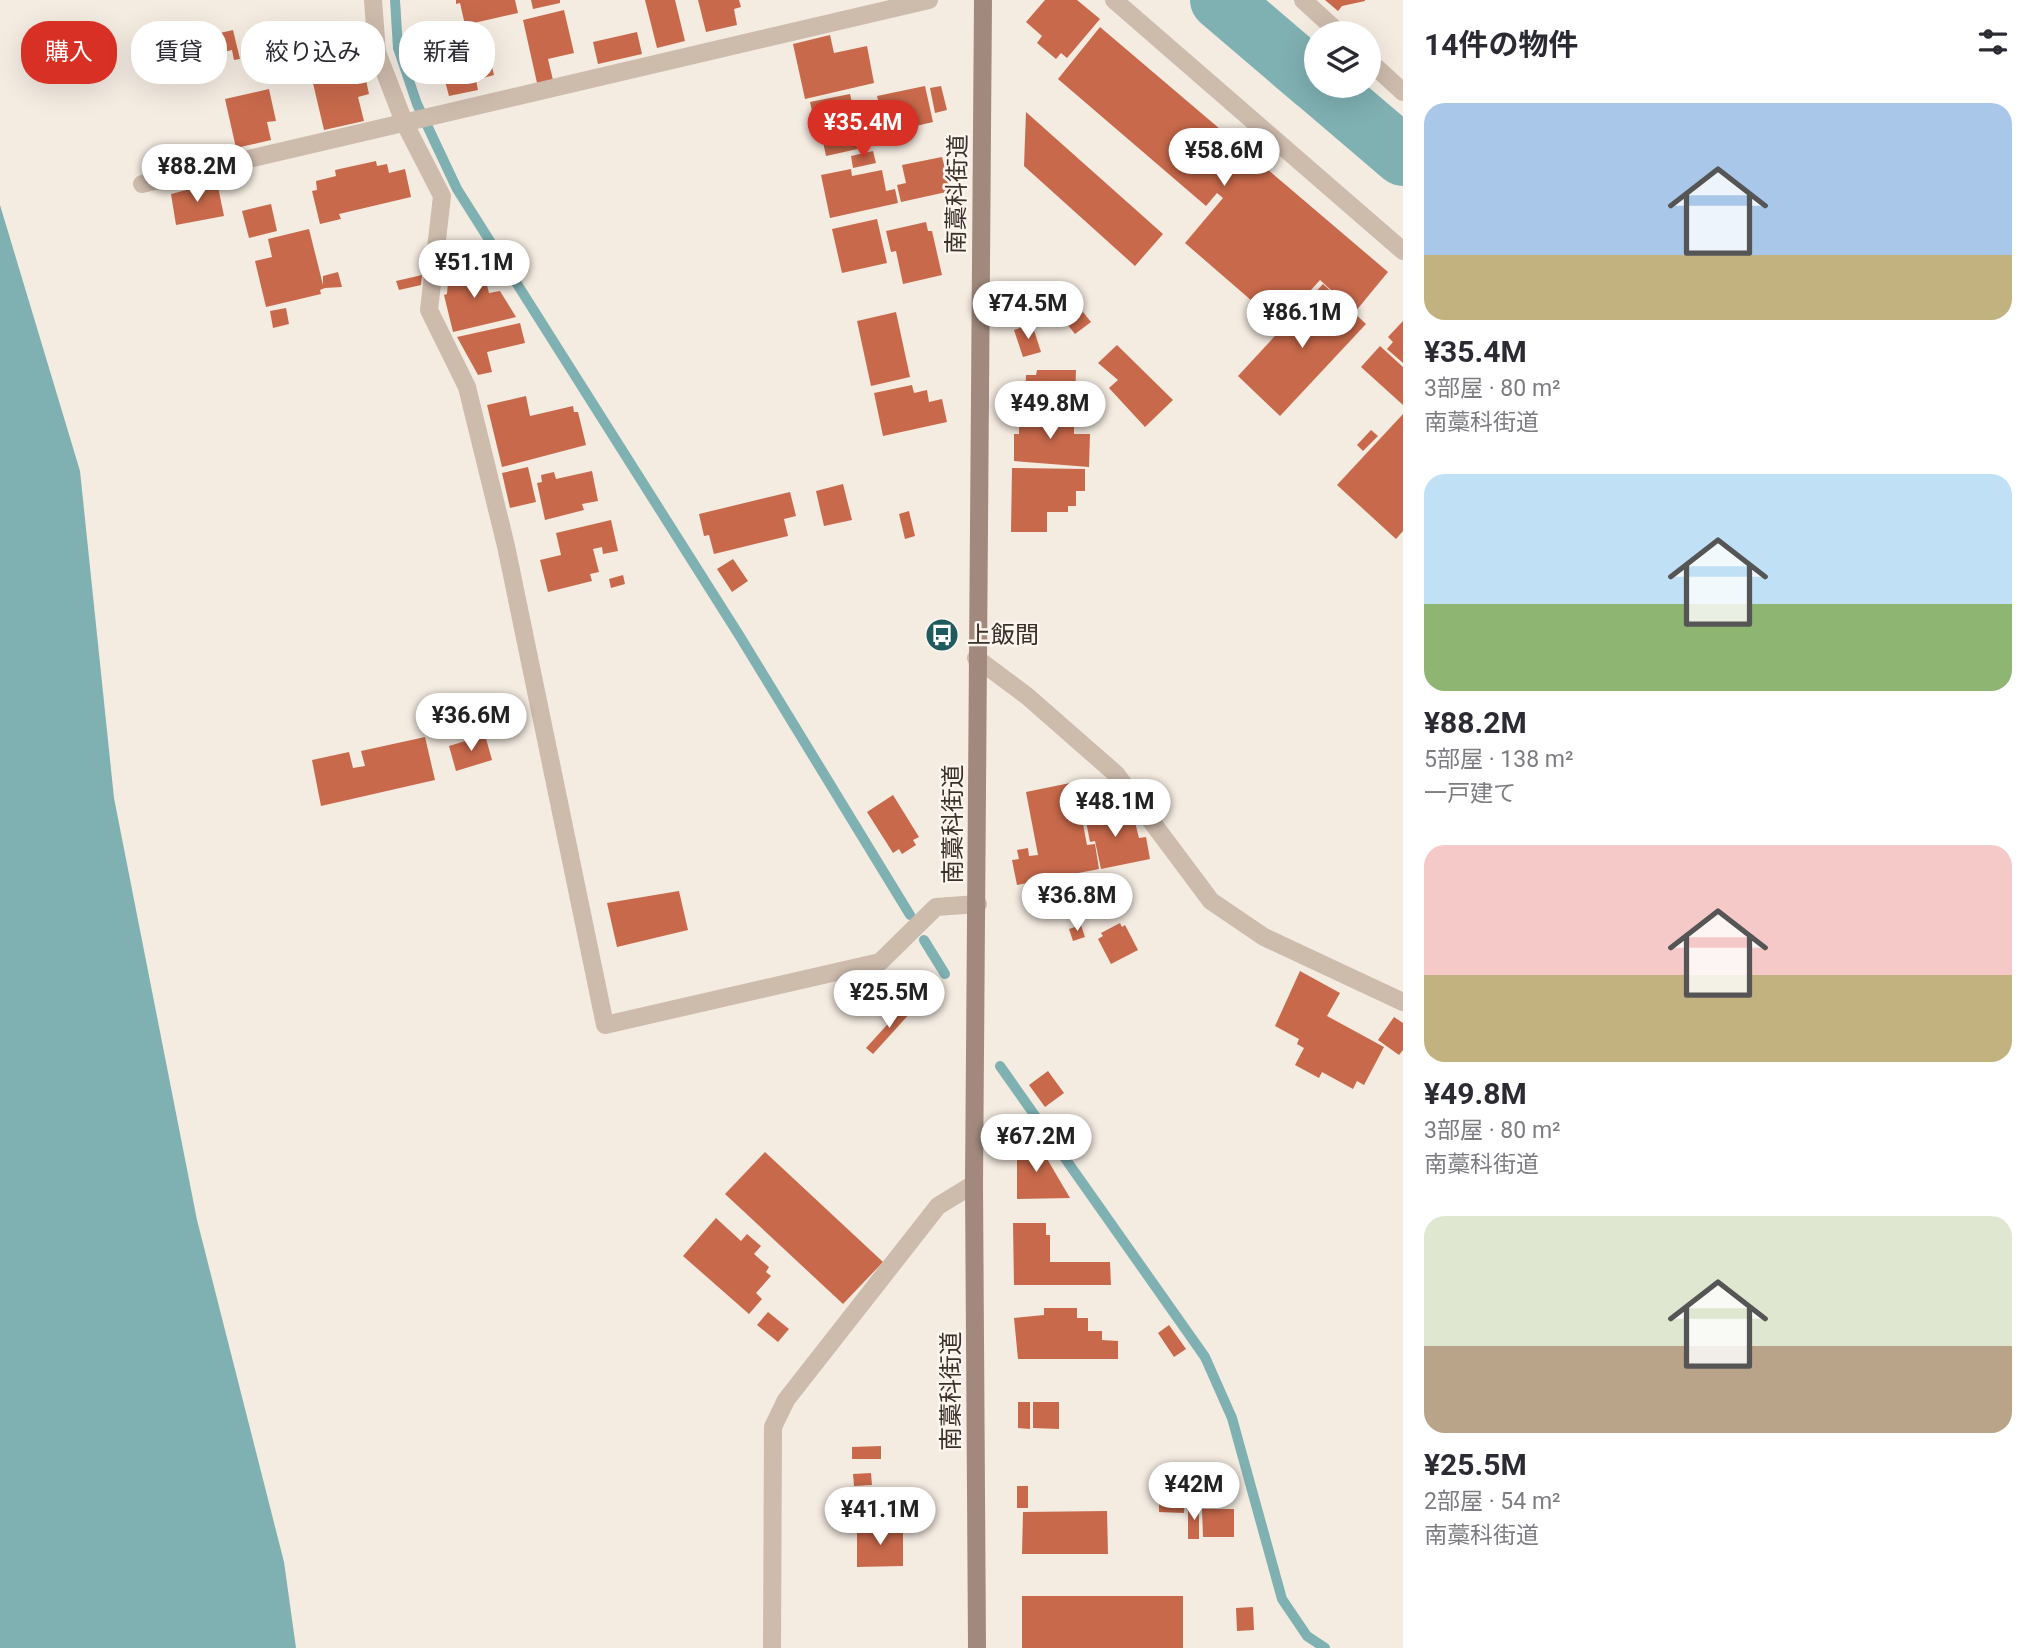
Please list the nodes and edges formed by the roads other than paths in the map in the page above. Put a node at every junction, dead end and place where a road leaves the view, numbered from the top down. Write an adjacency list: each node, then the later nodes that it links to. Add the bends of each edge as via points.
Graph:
1 (373, 0): 9 (street, via 377,52)
2 (929, 0): 9 (street)
3 (983, 0): 12 (main road, 南藁科街道)
4 (1114, 0): 11 (street)
5 (1303, 0): 6 (street)
6 (1326, 21)
7 (1381, 72): 8 (street)
8 (1403, 92)
9 (404, 122): 10 (street); 13 (street, via 442,196 429,310 467,387 506,546 605,1025 880,962 936,907)
10 (142, 184)
11 (1403, 251)
12 (976, 658): 13 (main road, 南藁科街道); 14 (street, via 1116,774 1211,901 1264,937)
13 (978, 904): 15 (main road, 南藁科街道)
14 (1403, 1002)
15 (974, 1184): 16 (street, via 938,1206 786,1400 773,1427); 17 (main road, 南藁科街道)
16 (772, 1648)
17 (977, 1648)

